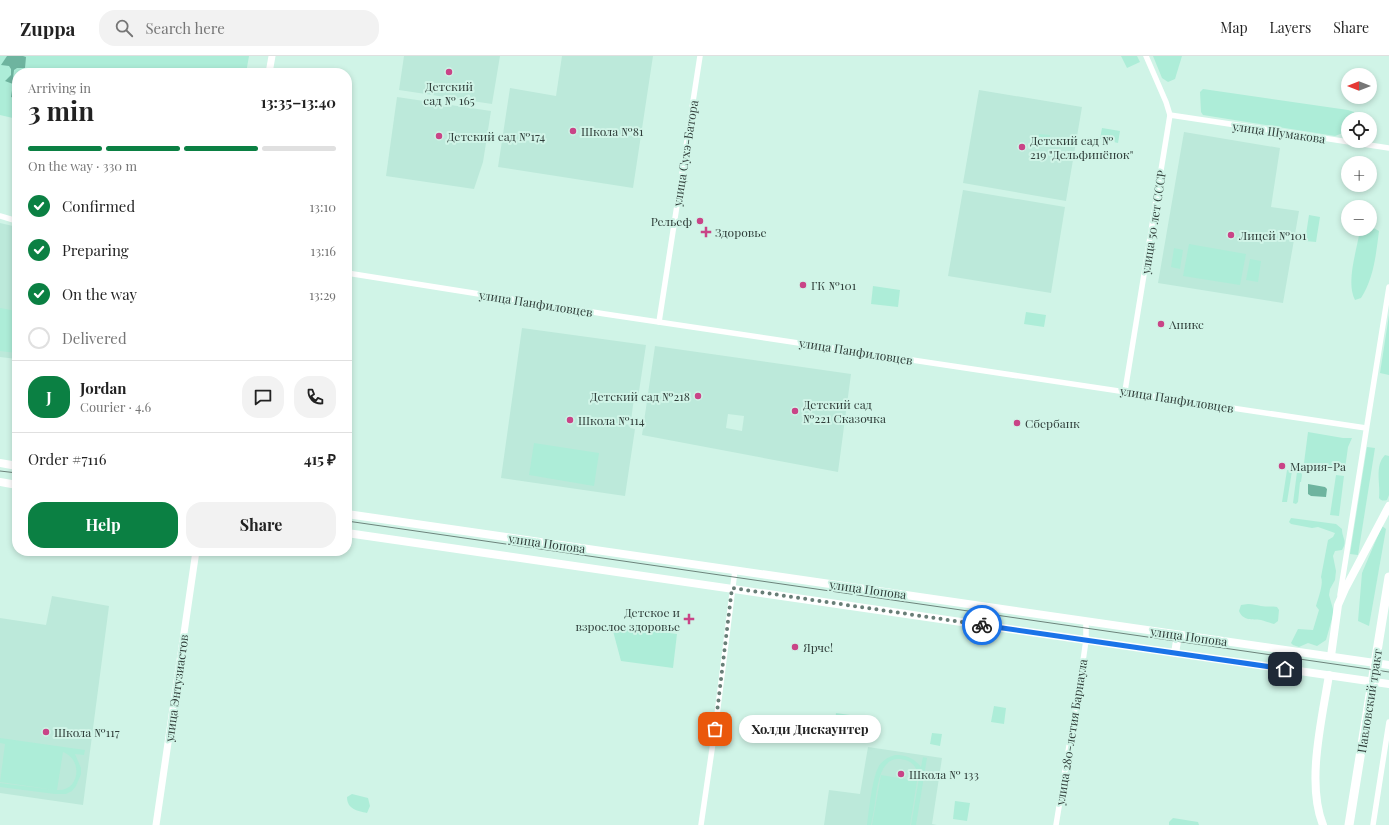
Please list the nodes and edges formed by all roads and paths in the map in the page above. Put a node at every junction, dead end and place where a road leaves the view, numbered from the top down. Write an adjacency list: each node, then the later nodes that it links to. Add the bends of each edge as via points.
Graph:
1 (272, 56): 4 (street)
2 (700, 56): 11 (street, улица Сухэ-Батора)
3 (1146, 56): 5 (street, улица 50 лет СССР)
4 (270, 68)
5 (1170, 115): 6 (street, улица Шумакова); 12 (street, улица 50 лет СССР)
6 (1389, 148)
7 (0, 216): 8 (street)
8 (12, 220)
9 (352, 274): 11 (street, улица Панфиловцев)
10 (1389, 287): 13 (street)
11 (659, 322): 12 (street, улица Панфиловцев)
12 (1125, 391): 13 (street, улица Панфиловцев)
13 (1366, 428): 25 (street)
14 (0, 463): 15 (main road)
15 (12, 465)
16 (0, 482): 17 (main road)
17 (12, 484)
18 (1389, 506): 25 (main road)
19 (352, 515): 22 (main road, улица Попова)
20 (352, 534): 24 (main road, улица Попова)
21 (195, 556): 37 (street, улица Энтузиастов)
22 (735, 570): 24 (street); 26 (main road, улица Попова)
23 (1389, 577): 31 (main road, Павловский тракт)
24 (732, 588): 28 (main road, улица Попова); 38 (street)
25 (1338, 605): 30 (main road)
26 (1086, 621): 27 (main road, улица Попова); 28 (street, улица 280-летия Барнаула)
27 (1178, 635): 29 (main road); 30 (main road, улица Попова)
28 (1086, 640): 29 (main road, улица Попова); 39 (street, улица 280-летия Барнаула)
29 (1175, 653): 33 (main road, улица Попова)
30 (1331, 656): 31 (main road, улица Попова)
31 (1375, 663): 32 (main road, улица Попова); 34 (main road, Павловский тракт)
32 (1389, 665)
33 (1329, 675): 34 (main road, улица Попова); 40 (main road, via 1318,746 1316,780 1318,808)
34 (1372, 681): 35 (main road, улица Попова); 41 (main road, Павловский тракт)
35 (1389, 684)
36 (1389, 722): 42 (street)
37 (156, 825)
38 (701, 825)
39 (1056, 825)
40 (1323, 825)
41 (1349, 825)
42 (1373, 825)

